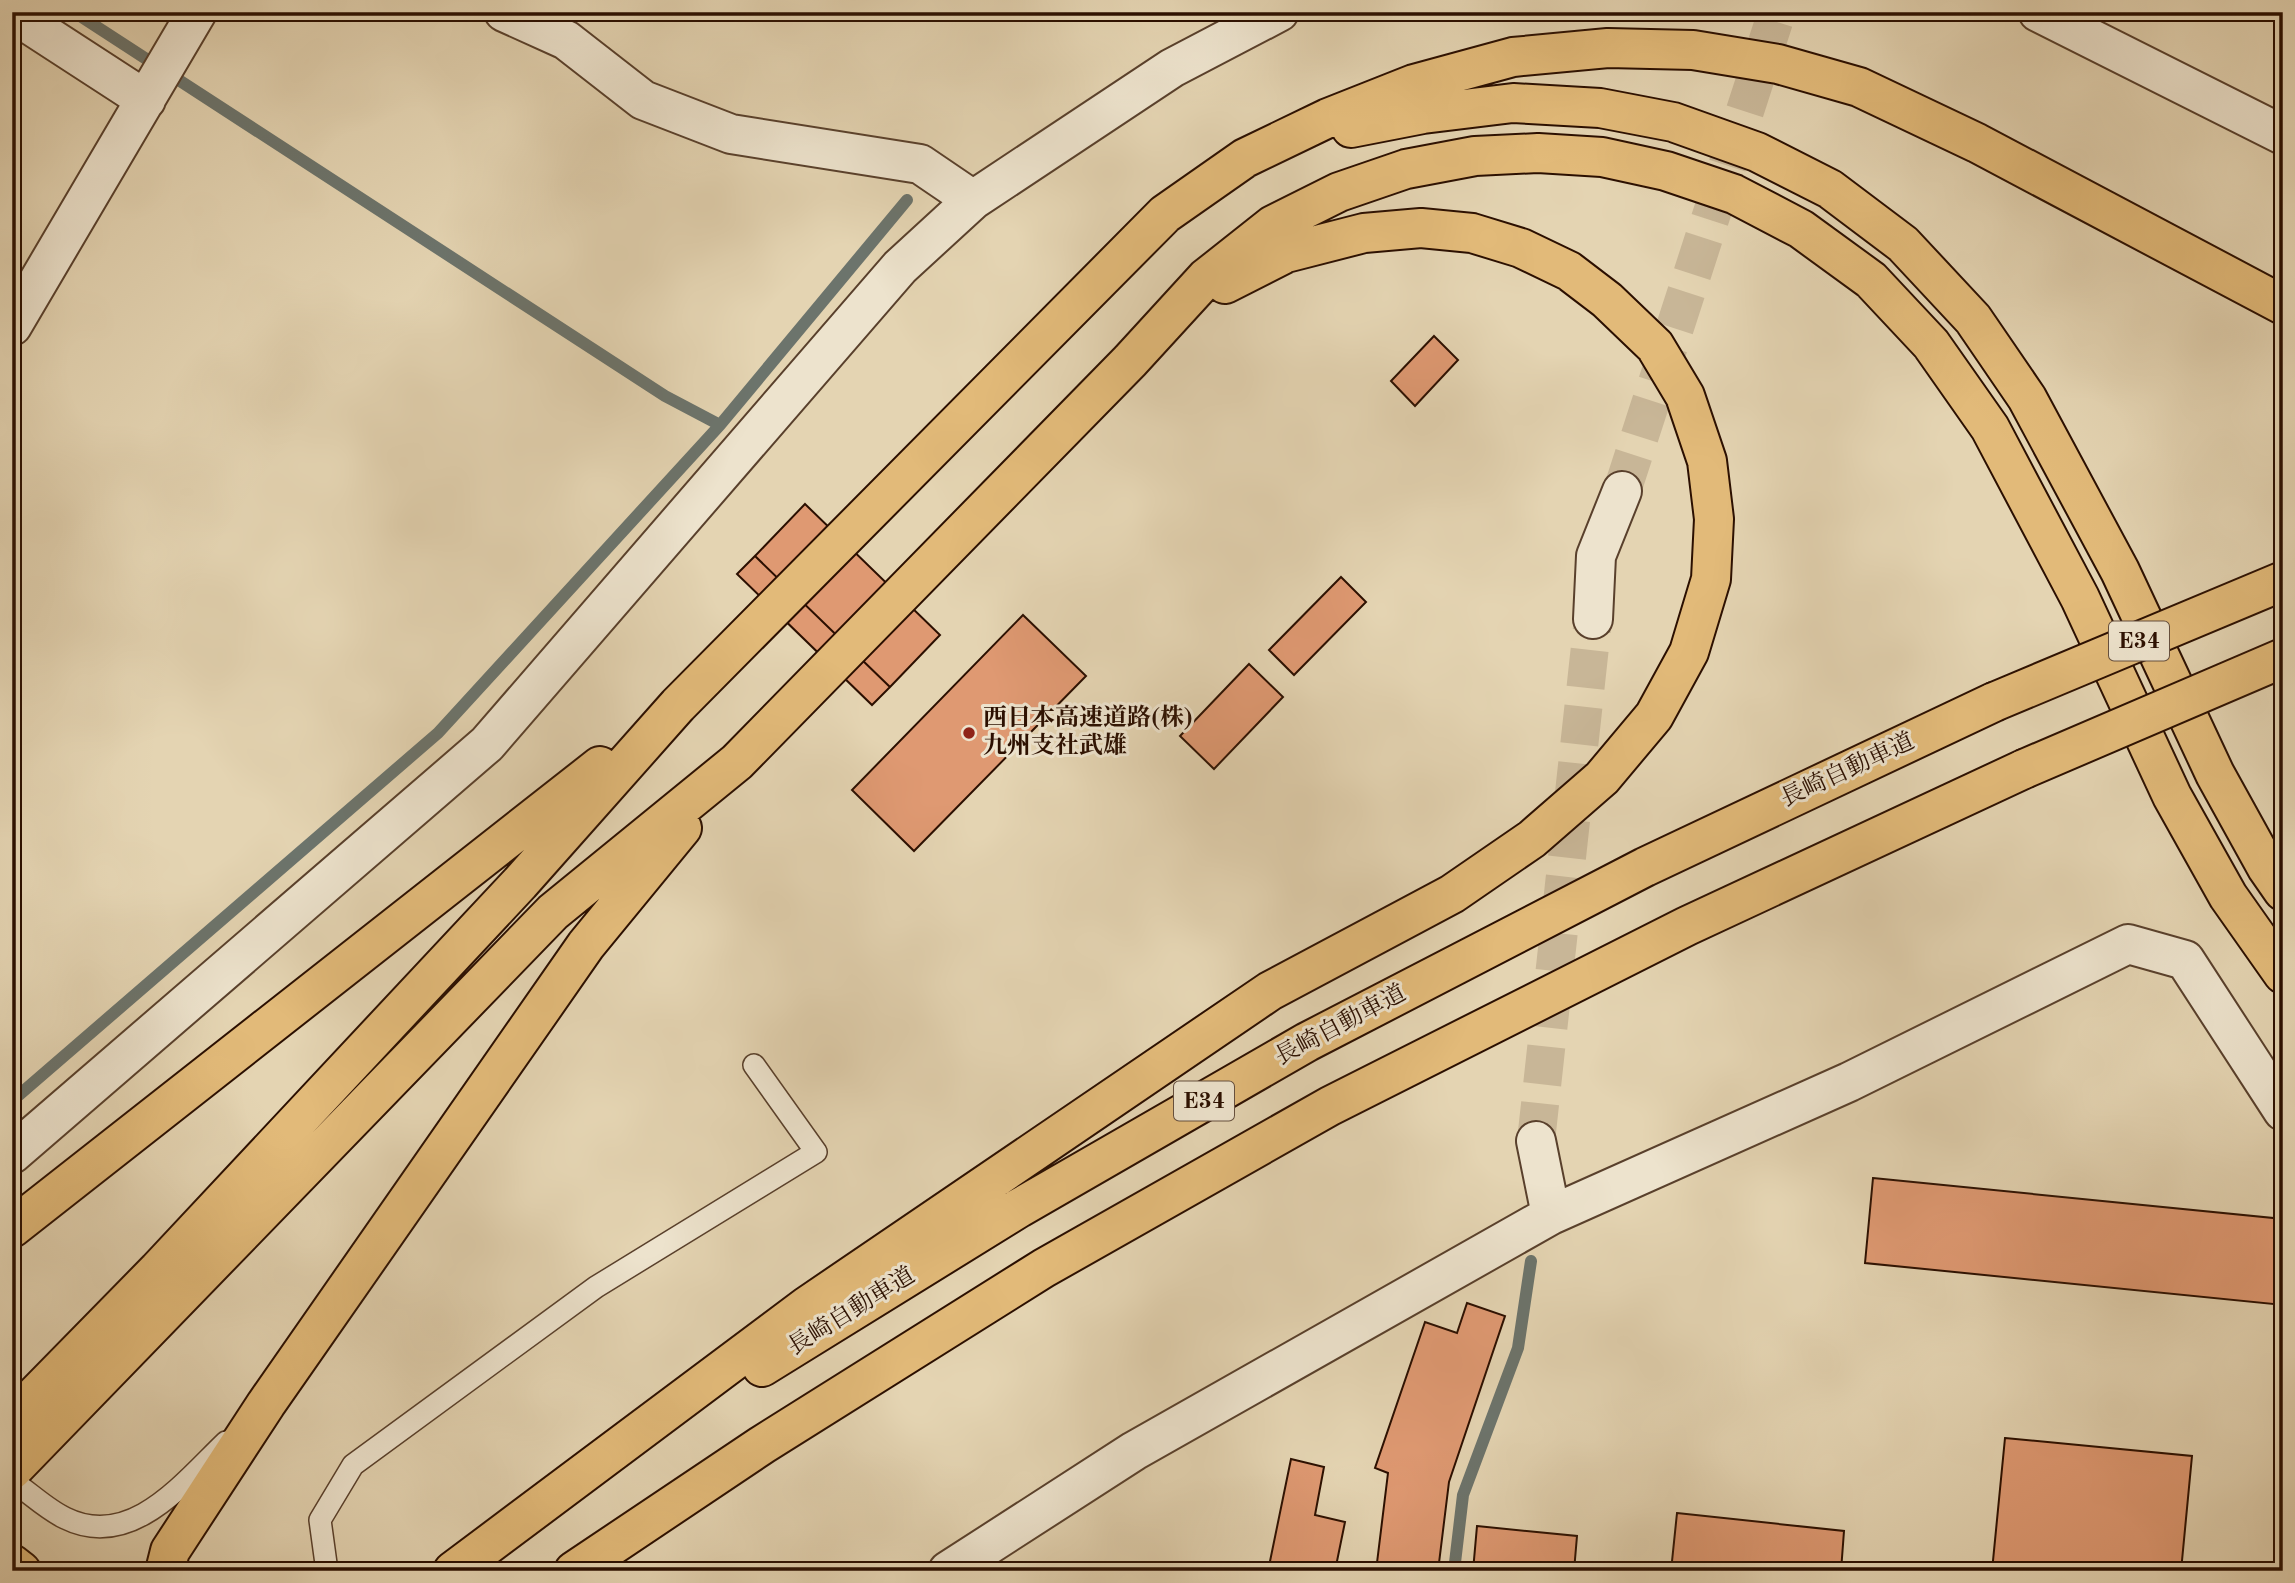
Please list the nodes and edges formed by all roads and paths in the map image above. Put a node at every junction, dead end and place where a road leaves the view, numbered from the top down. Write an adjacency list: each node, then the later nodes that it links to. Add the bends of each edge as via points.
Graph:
1 (505, 12): 9 (street, via 566,40 643,100 731,134 920,164)
2 (1279, 12): 9 (street, via 1172,68)
3 (2038, 12): 7 (street)
4 (12, 13): 6 (street)
5 (188, 27): 6 (street)
6 (146, 100): 11 (street)
7 (2283, 135)
8 (1245, 158): 10 (highway, via 1414,84 1513,57 1608,48 1693,50 1777,64 1859,87 1977,143); 18 (highway, via 1165,214); 21 (highway, via 1336,131 1513,103 1600,108 1673,122 1757,152 1830,189 1903,244 1973,319 2027,398 2120,571 2215,774)
9 (973, 200): 26 (street, via 900,267 487,744)
10 (2283, 305)
11 (12, 326)
12 (1130, 361): 19 (highway); 22 (highway, via 1206,278 1273,225 1339,192 1395,173 1475,156 1602,157 1666,171 1734,194 1801,229 1871,280 1931,344 1990,428 2080,598 2172,796 2228,896); 38 (highway, via 1215,289 1286,253 1364,233 1421,228 1472,233 1521,248 1569,271 1655,346 1685,396 1707,461 1714,519 1711,579 1689,652 1654,716 1602,778 1532,839 1452,894 1269,991 807,1306)
13 (1622, 491): 15 (street, via 1596,556)
14 (2283, 581): 38 (highway, 長崎自動車道 / E34, bridge, via 1994,702 1645,867 1307,1042 1019,1208 785,1353)
15 (1593, 619)
16 (2283, 658): 20 (highway, E34, bridge)
17 (2283, 681): 20 (highway, bridge)
18 (678, 705): 28 (highway); 29 (highway)
19 (737, 762): 29 (highway, via 553,912); 30 (highway, via 586,945)
20 (2024, 769): 39 (highway, E34, via 1687,926 1331,1106 1044,1268 762,1444)
21 (2283, 891)
22 (2283, 974)
23 (754, 1065): 37 (lane, via 816,1152 596,1287 353,1465 320,1520)
24 (2283, 1111): 27 (street, via 2185,960 2129,944 1849,1082)
25 (1536, 1141): 27 (street)
26 (12, 1154)
27 (1551, 1215): 40 (street, via 1134,1451)
28 (12, 1228)
29 (171, 1281): 31 (highway); 32 (highway)
30 (266, 1404): 33 (lane, via 164,1501 136,1520 102,1528 65,1518); 35 (highway)
31 (12, 1419)
32 (12, 1471)
33 (12, 1480)
34 (12, 1564): 36 (highway)
35 (160, 1564)
36 (21, 1571)
37 (327, 1571)
38 (453, 1571)
39 (574, 1571)
40 (948, 1571)

